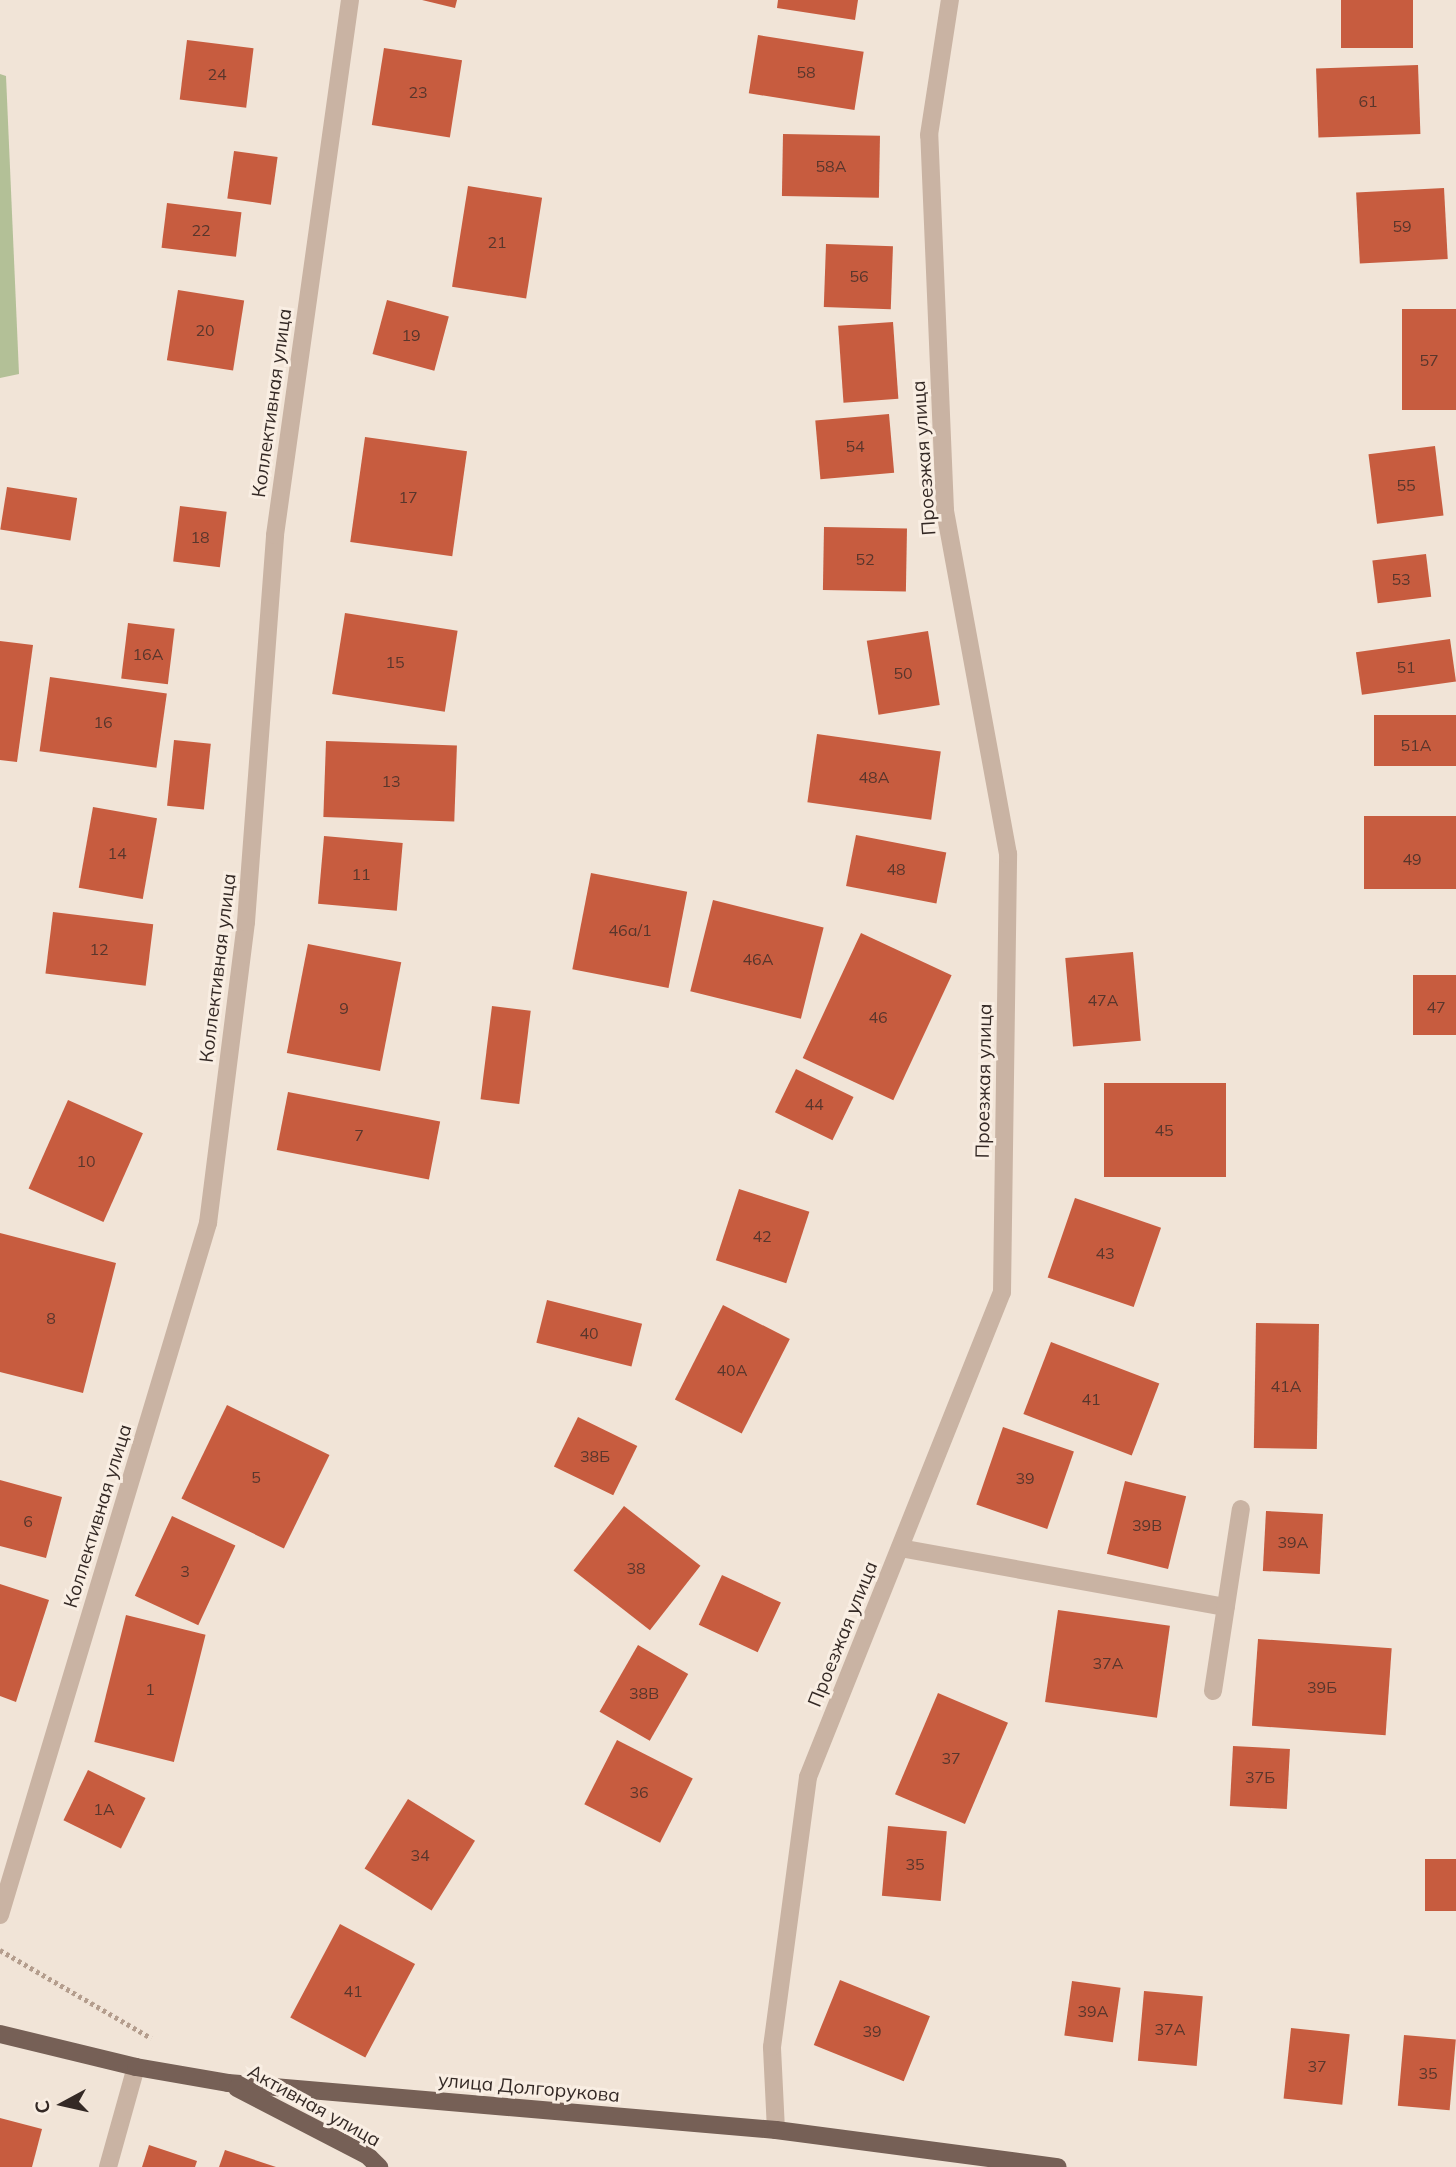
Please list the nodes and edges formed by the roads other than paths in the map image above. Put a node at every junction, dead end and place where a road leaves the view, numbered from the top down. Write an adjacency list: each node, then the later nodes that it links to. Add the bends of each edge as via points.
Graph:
1 (349, 0): 7 (street, Коллективная улица, via 275,535 246,922 208,1223)
2 (950, 0): 4 (street, Проезжая улица, via 929,135 945,510 1008,855 1002,1292)
3 (1241, 1508): 5 (street)
4 (900, 1548): 5 (street); 11 (street, Проезжая улица, via 808,1777 772,2048)
5 (1226, 1607): 6 (street)
6 (1213, 1691)
7 (0, 1915)
8 (0, 2034): 9 (main road, улица Долгорукова)
9 (136, 2067): 10 (main road, улица Долгорукова); 12 (street)
10 (228, 2083): 11 (main road, улица Долгорукова); 13 (main road, Активная улица, via 368,2156)
11 (776, 2130): 14 (main road, улица Долгорукова)
12 (108, 2167)
13 (379, 2167)
14 (1058, 2167)

